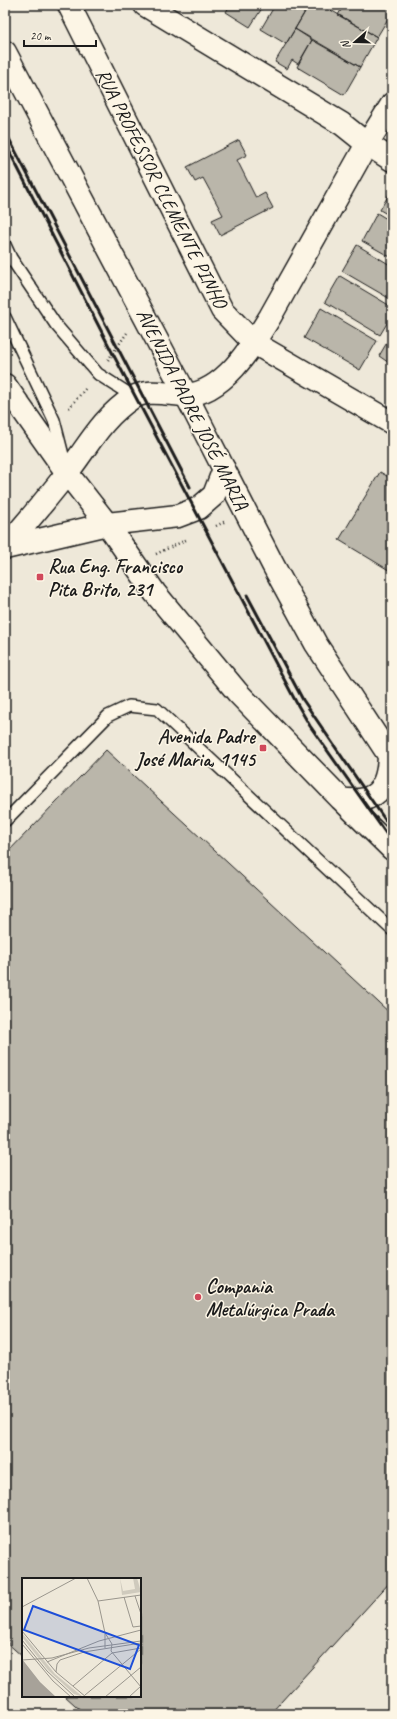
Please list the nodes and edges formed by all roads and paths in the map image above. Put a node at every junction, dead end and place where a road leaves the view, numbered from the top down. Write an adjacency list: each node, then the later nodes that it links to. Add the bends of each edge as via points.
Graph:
1 (69, 5): 9 (street, RUA PROFESSOR CLEMENTE PINHO, via 222,310)
2 (145, 5): 5 (street, via 342,124)
3 (5, 52): 11 (street, AVENIDA PADRE JOSÉ MARIA)
4 (392, 104): 5 (street)
5 (367, 144): 6 (street); 9 (street)
6 (392, 160)
7 (5, 245): 12 (lane, via 56,325 98,374)
8 (5, 317): 15 (lane, via 54,420)
9 (254, 343): 11 (street, via 217,384 204,391); 13 (street, RUA PROFESSOR CLEMENTE PINHO)
10 (5, 385): 15 (street)
11 (186, 395): 12 (street, via 157,392); 14 (street, AVENIDA PADRE JOSÉ MARIA)
12 (134, 397): 15 (street, via 103,423)
13 (392, 423)
14 (224, 469): 16 (street, via 214,495 198,508 178,516); 17 (street, AVENIDA PADRE JOSÉ MARIA, via 316,644)
15 (68, 473): 16 (street); 16 (street, via 5,548)
16 (107, 524): 18 (street, via 155,592 238,693)
17 (390, 758): 18 (street, via 385,782 377,793 366,799)
18 (341, 799): 20 (street)
19 (5, 821): 21 (lane, via 108,716 128,706 157,709)
20 (392, 849)
21 (392, 930)

